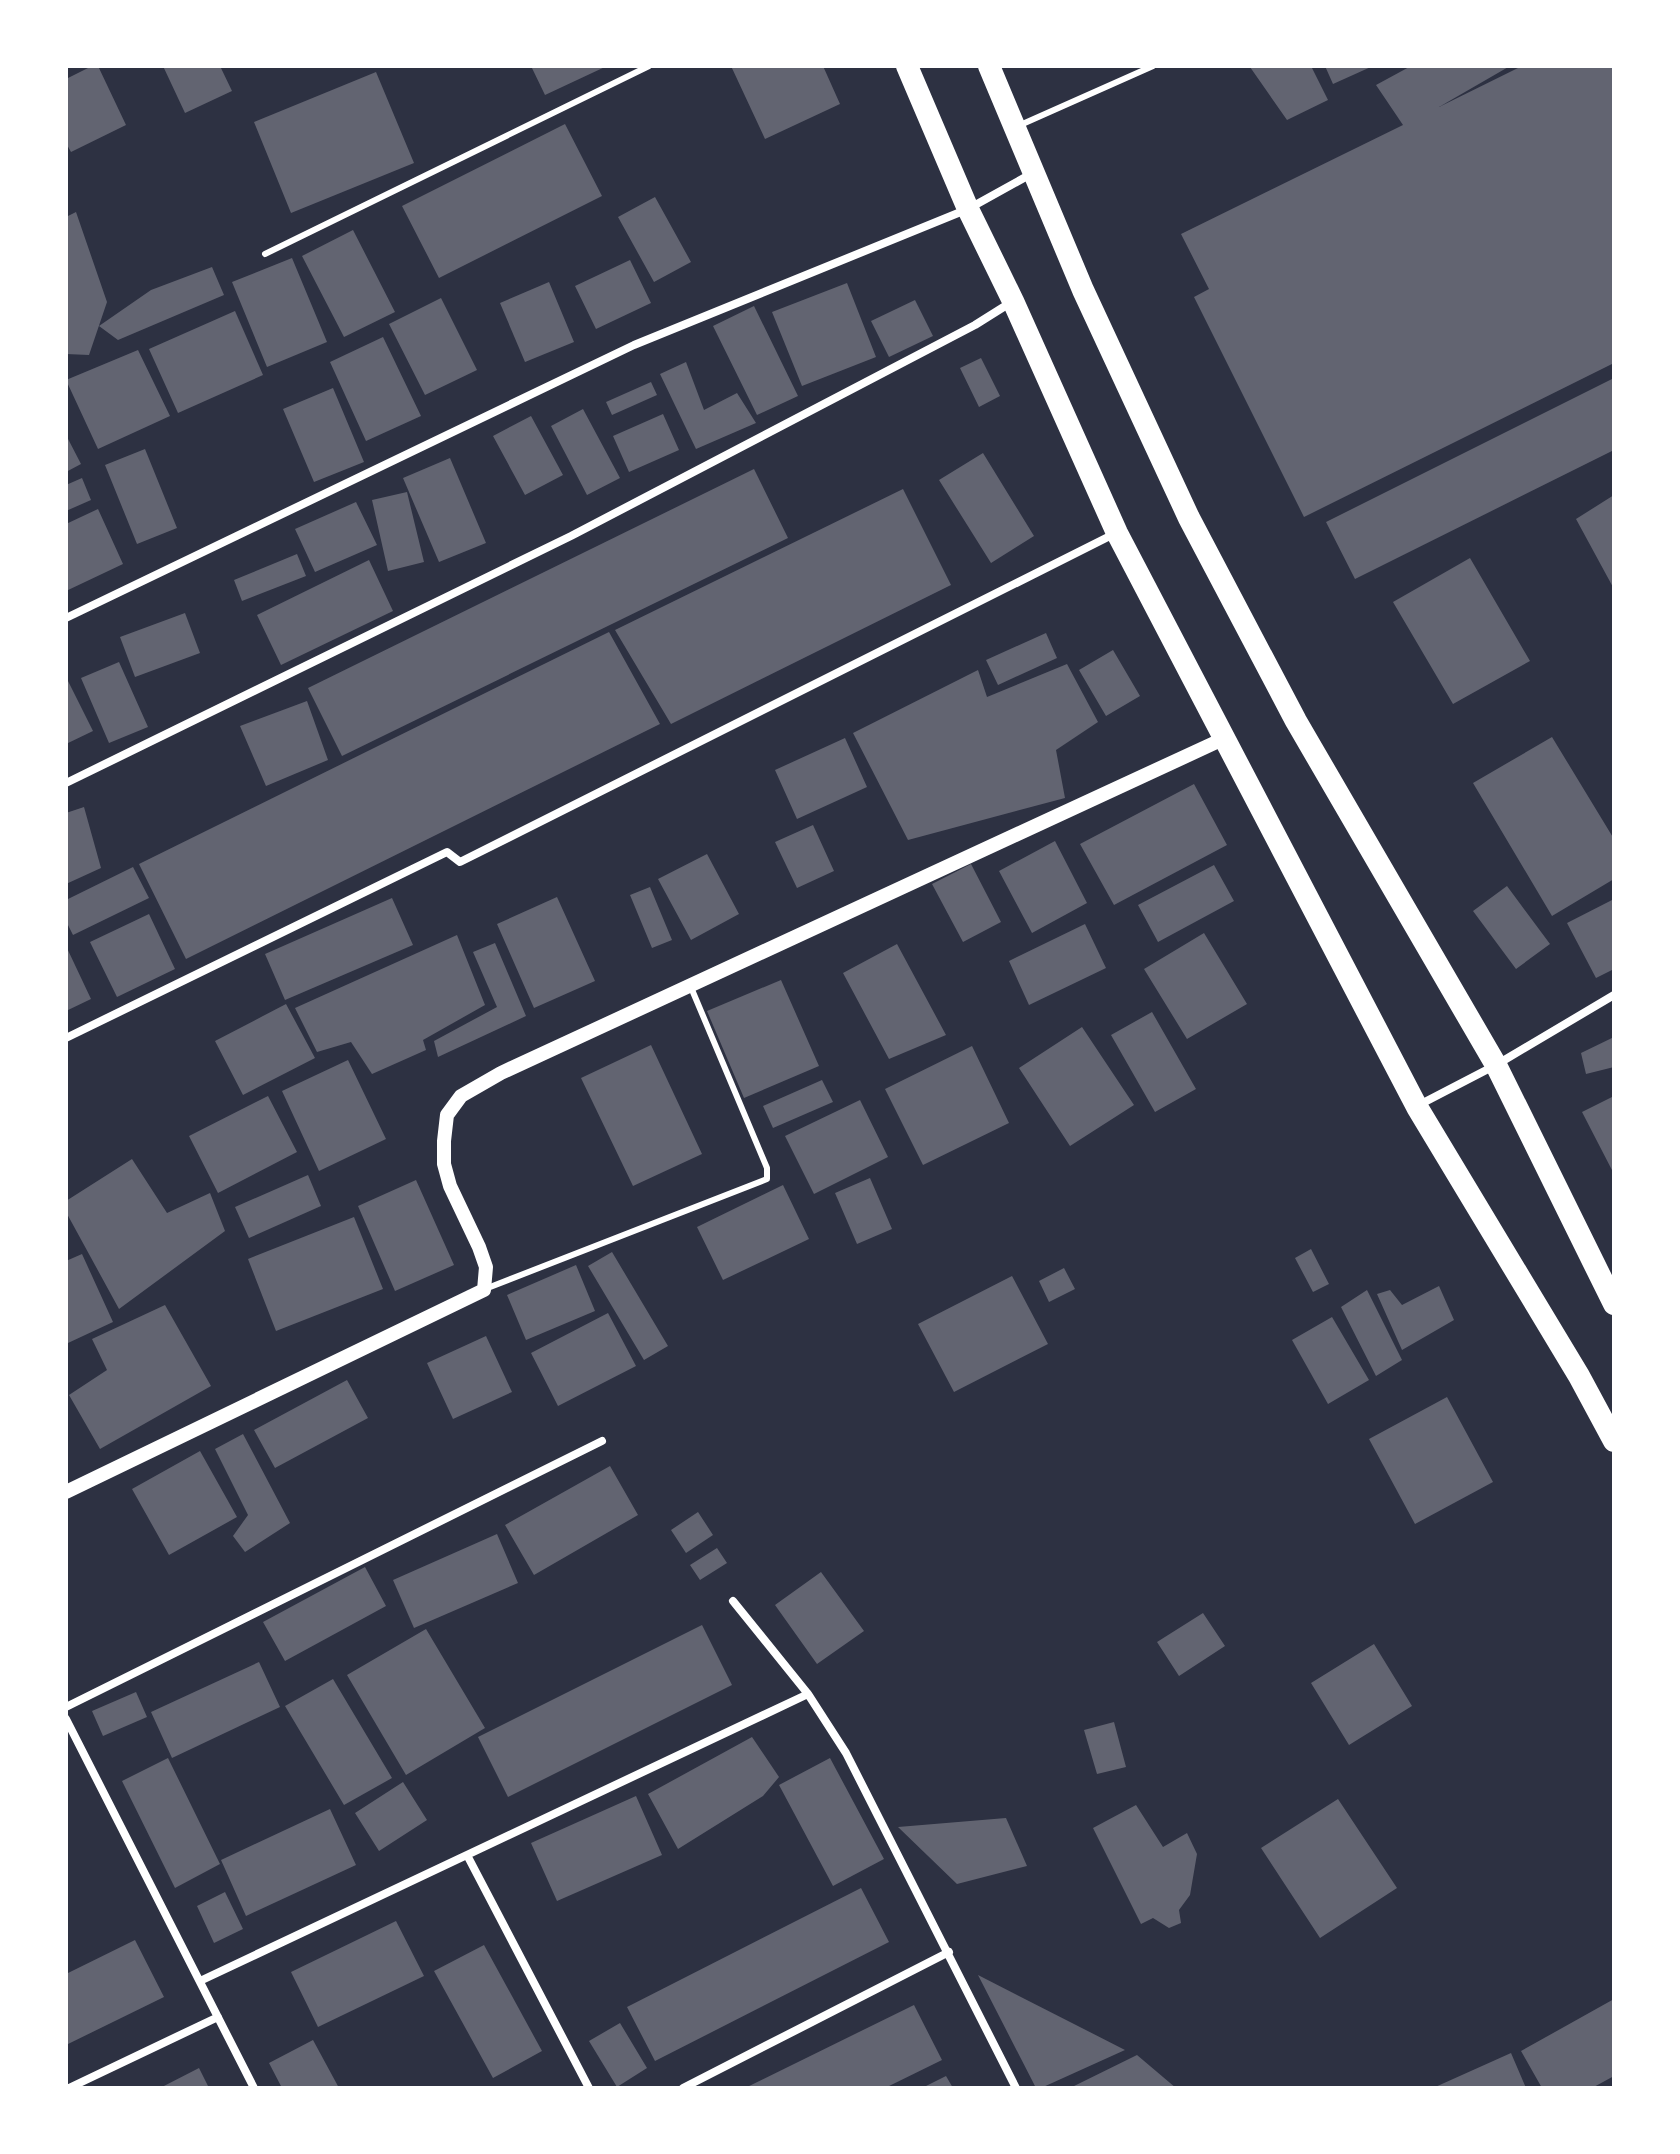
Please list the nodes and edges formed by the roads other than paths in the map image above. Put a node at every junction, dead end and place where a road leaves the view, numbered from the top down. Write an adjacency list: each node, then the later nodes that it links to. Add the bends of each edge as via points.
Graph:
1 (649, 66): 8 (lane)
2 (907, 66): 7 (highway)
3 (989, 66): 5 (highway)
4 (1153, 66): 5 (lane)
5 (1015, 127): 6 (highway)
6 (1034, 172): 7 (street); 17 (highway, via 1189,518 1296,721)
7 (968, 209): 9 (highway); 11 (street, via 634,345)
8 (265, 254)
9 (1013, 301): 10 (highway); 13 (street, via 571,536)
10 (1117, 533): 12 (highway); 16 (street, via 460,862 447,852)
11 (66, 618)
12 (1223, 739): 14 (street); 18 (highway)
13 (66, 783)
14 (690, 985): 19 (street, via 501,1073 461,1096 447,1115 444,1164 486,1267); 19 (lane, via 767,1168 767,1179)
15 (1614, 995): 17 (street)
16 (66, 1038)
17 (1496, 1065): 18 (street); 20 (highway)
18 (1417, 1107): 22 (highway)
19 (484, 1290): 23 (street)
20 (1614, 1304)
21 (602, 1441): 26 (street)
22 (1614, 1441)
23 (66, 1492)
24 (733, 1601): 25 (street)
25 (808, 1694): 28 (street); 29 (street, via 846,1753)
26 (66, 1707)
27 (66, 1719): 30 (street)
28 (467, 1855): 30 (street); 34 (street)
29 (949, 1952): 35 (street); 36 (street)
30 (200, 1981): 31 (street)
31 (218, 2017): 32 (street); 33 (street)
32 (69, 2088)
33 (254, 2088)
34 (589, 2088)
35 (683, 2088)
36 (1016, 2088)

